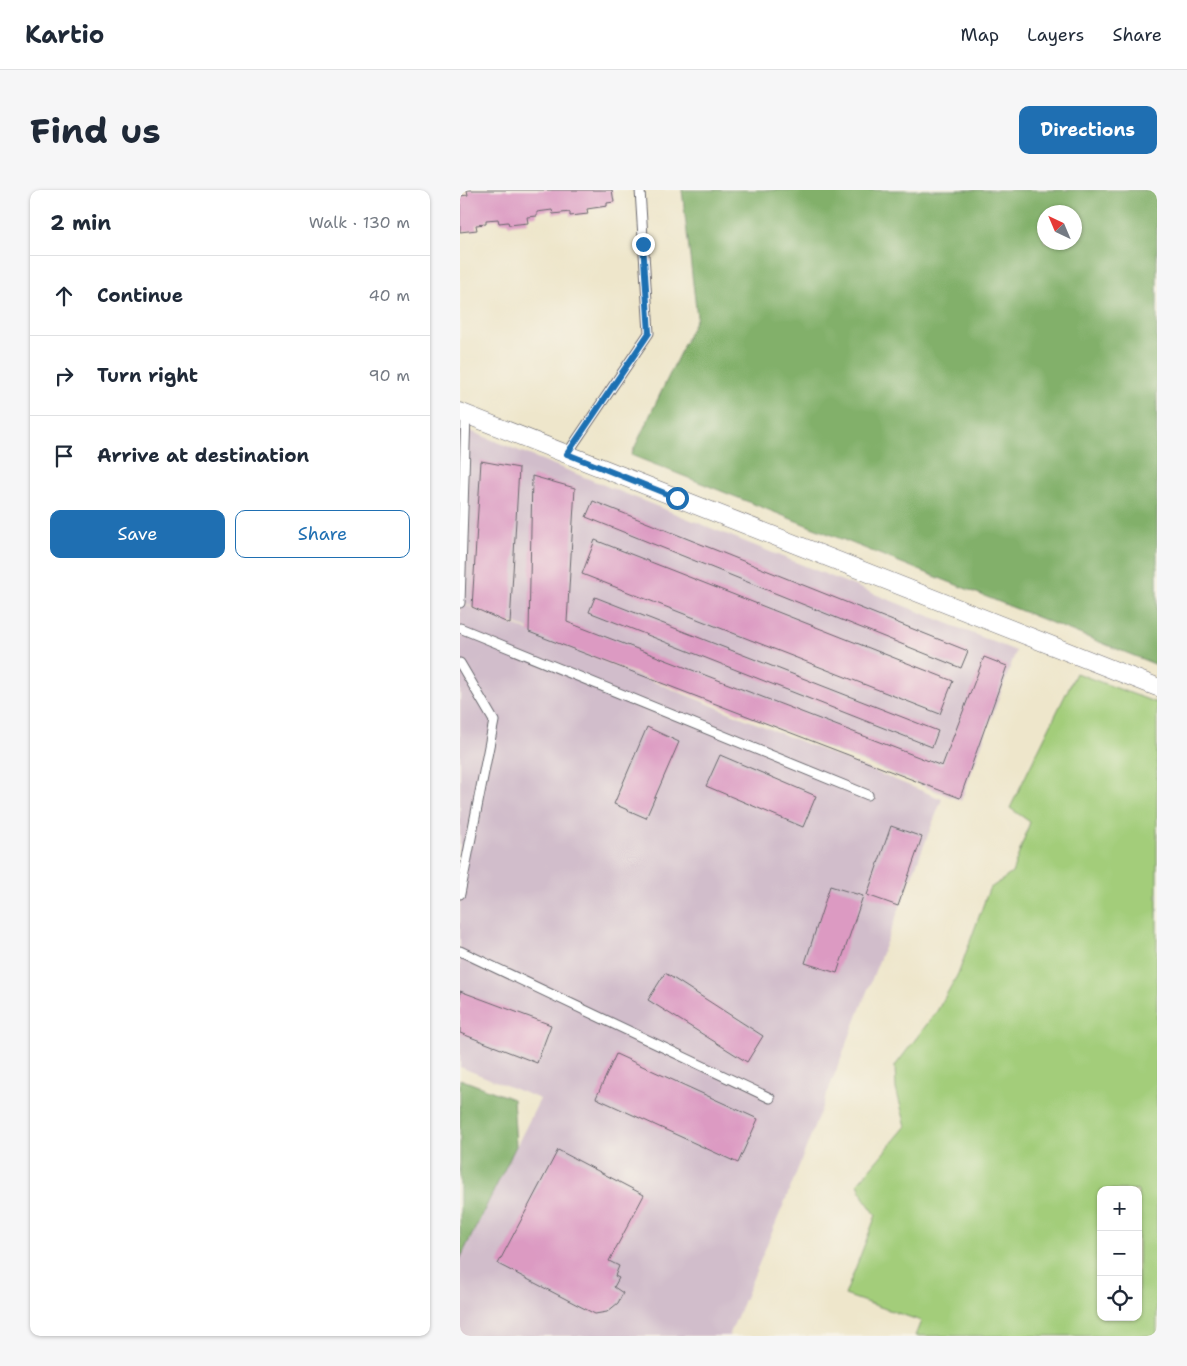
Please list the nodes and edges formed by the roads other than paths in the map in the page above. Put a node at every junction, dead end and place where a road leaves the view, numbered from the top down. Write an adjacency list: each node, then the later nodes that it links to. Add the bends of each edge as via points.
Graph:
1 (640, 190): 3 (lane, via 649,333)
2 (463, 413): 3 (street); 4 (lane)
3 (567, 454): 7 (street)
4 (460, 603)
5 (460, 628): 8 (lane)
6 (460, 663): 9 (lane, via 494,721)
7 (1157, 687)
8 (868, 795)
9 (460, 894)
10 (460, 951): 11 (lane)
11 (770, 1098)

